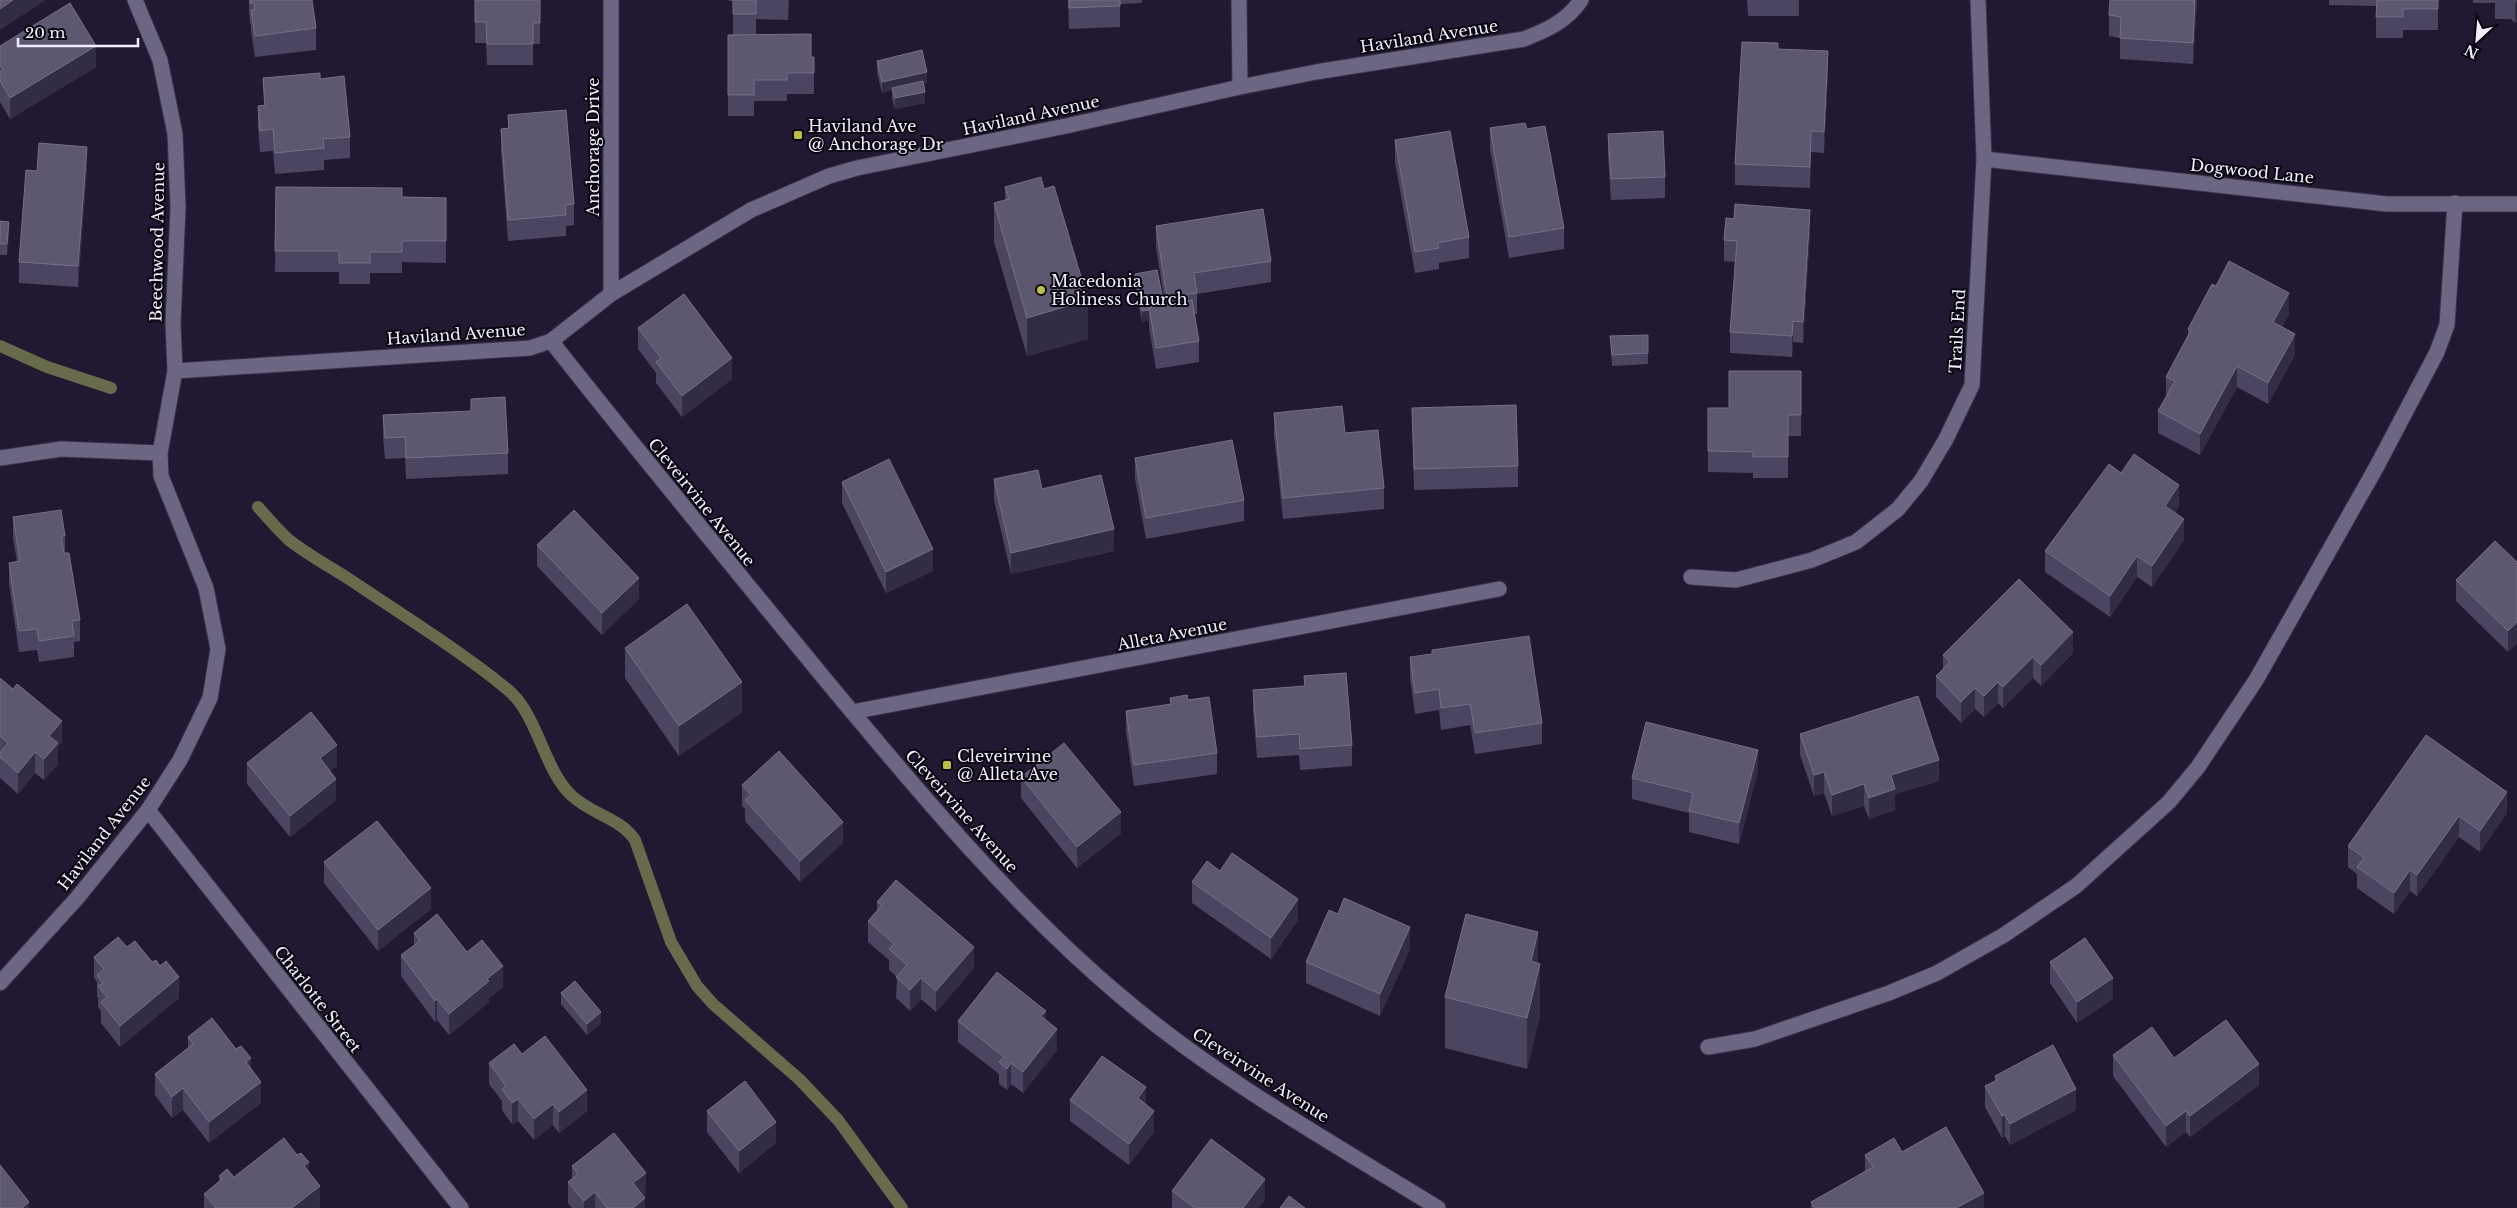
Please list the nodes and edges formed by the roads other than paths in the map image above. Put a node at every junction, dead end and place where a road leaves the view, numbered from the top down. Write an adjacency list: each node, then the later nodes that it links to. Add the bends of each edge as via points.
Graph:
1 (134, 0): 12 (street, Beechwood Avenue, via 160,60 174,134 178,207 173,324)
2 (611, 0): 10 (street, Anchorage Drive)
3 (1239, 0): 6 (street)
4 (1581, 0): 6 (street, Haviland Avenue, via 1573,12 1550,29 1524,39)
5 (1978, 0): 7 (street, Trails End)
6 (1240, 87): 10 (street, Haviland Avenue, via 829,176 750,210)
7 (1984, 159): 8 (street, Dogwood Lane, via 2387,204); 15 (street, Trails End, via 1972,384 1946,439 1921,481 1898,509 1856,542 1812,560 1736,580)
8 (2455, 203): 9 (street, Dogwood Lane); 20 (street, via 2447,325 2437,352 2377,466 2256,680 2198,767 2169,802 2076,886 2004,935 1936,972 1888,994 1755,1039)
9 (2517, 204)
10 (611, 294): 11 (street, Haviland Avenue)
11 (551, 341): 12 (street, Haviland Avenue, via 530,348); 17 (street, Cleveirvine Avenue)
12 (175, 371): 13 (street, Haviland Avenue)
13 (160, 453): 14 (street, via 61,449); 18 (street, Haviland Avenue, via 161,476 206,588 218,649 210,698 180,760)
14 (0, 458)
15 (1692, 577)
16 (1499, 590): 17 (street, Alleta Avenue)
17 (852, 712): 22 (street, Cleveirvine Avenue, via 909,782 1026,907 1122,998 1226,1076)
18 (148, 810): 19 (street, Haviland Avenue, via 78,897); 21 (street, Charlotte Street)
19 (0, 983)
20 (1708, 1047)
21 (461, 1208)
22 (1438, 1208)

